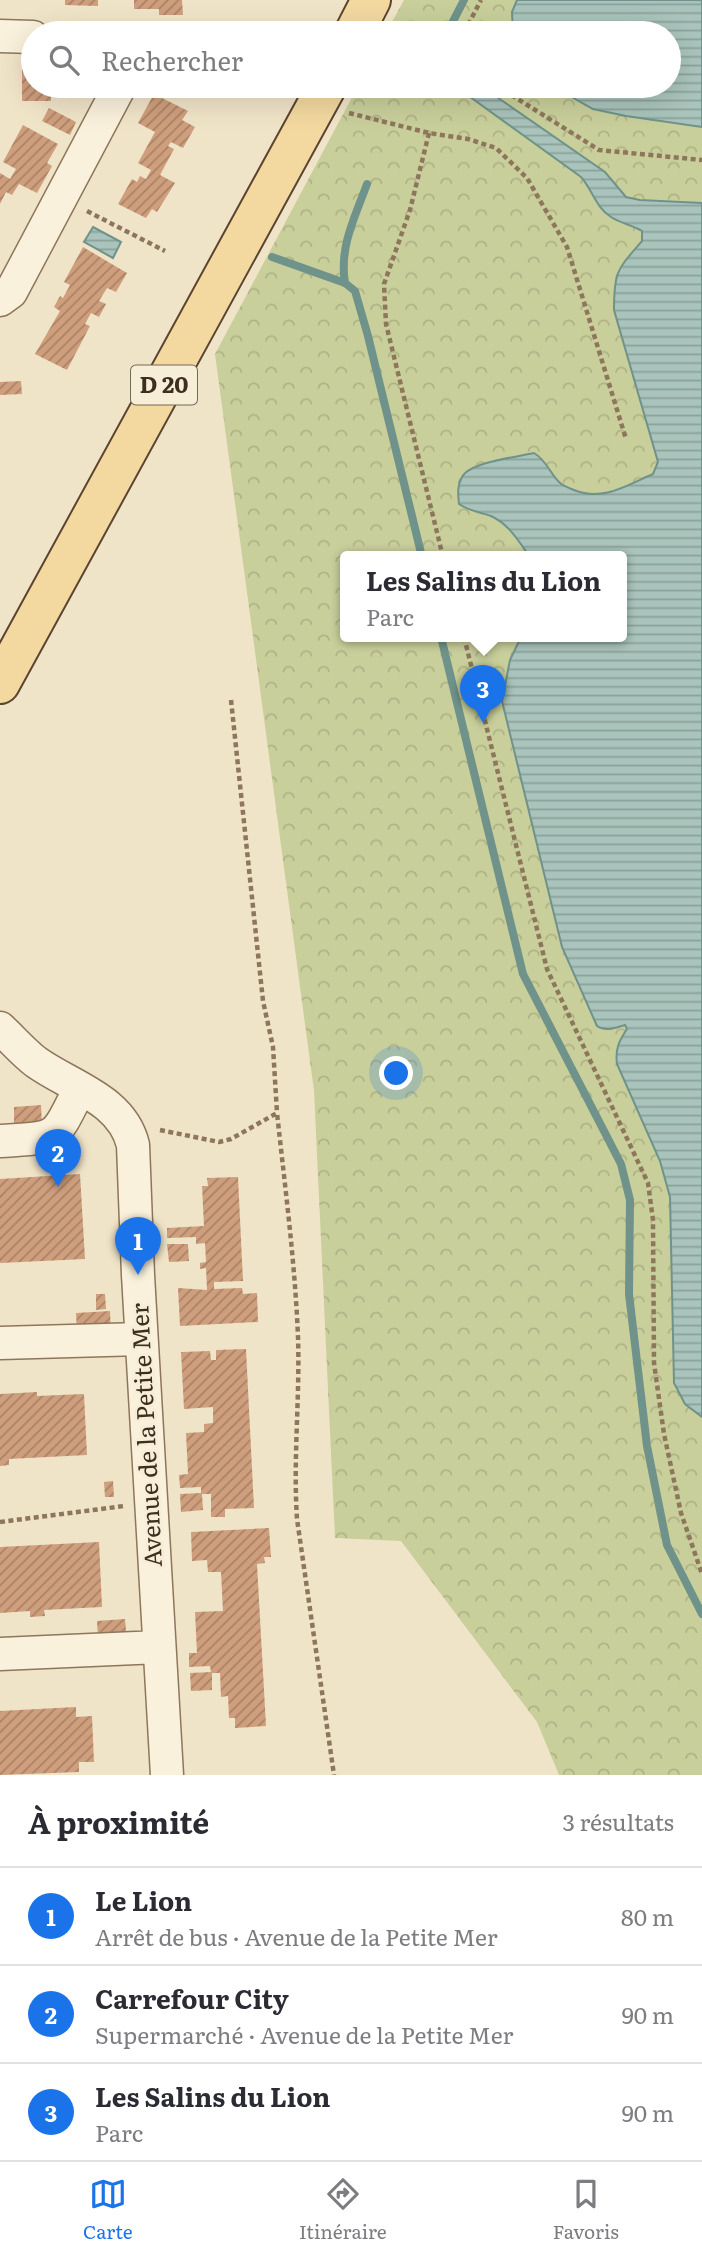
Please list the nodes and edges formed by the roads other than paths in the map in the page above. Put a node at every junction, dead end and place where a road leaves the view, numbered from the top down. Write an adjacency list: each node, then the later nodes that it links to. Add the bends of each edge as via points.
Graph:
1 (371, 0): 2 (main road)
2 (360, 21)
3 (0, 36): 4 (street)
4 (21, 37)
5 (114, 98): 7 (street, via 11,292)
6 (321, 98): 8 (main road, D 20)
7 (0, 300)
8 (0, 684)
9 (0, 1028): 11 (street, Avenue de la Petite Mer)
10 (0, 1051): 11 (street, Avenue de la Petite Mer)
11 (35, 1061): 12 (street, Avenue de la Petite Mer)
12 (80, 1088): 13 (street, via 62,1125 48,1138); 14 (street, Avenue de la Petite Mer, via 115,1110 134,1145)
13 (0, 1141)
14 (141, 1339): 15 (street); 16 (street, Avenue de la Petite Mer)
15 (0, 1343)
16 (159, 1647): 17 (street); 18 (street, Avenue de la Petite Mer)
17 (0, 1654)
18 (167, 1775)

